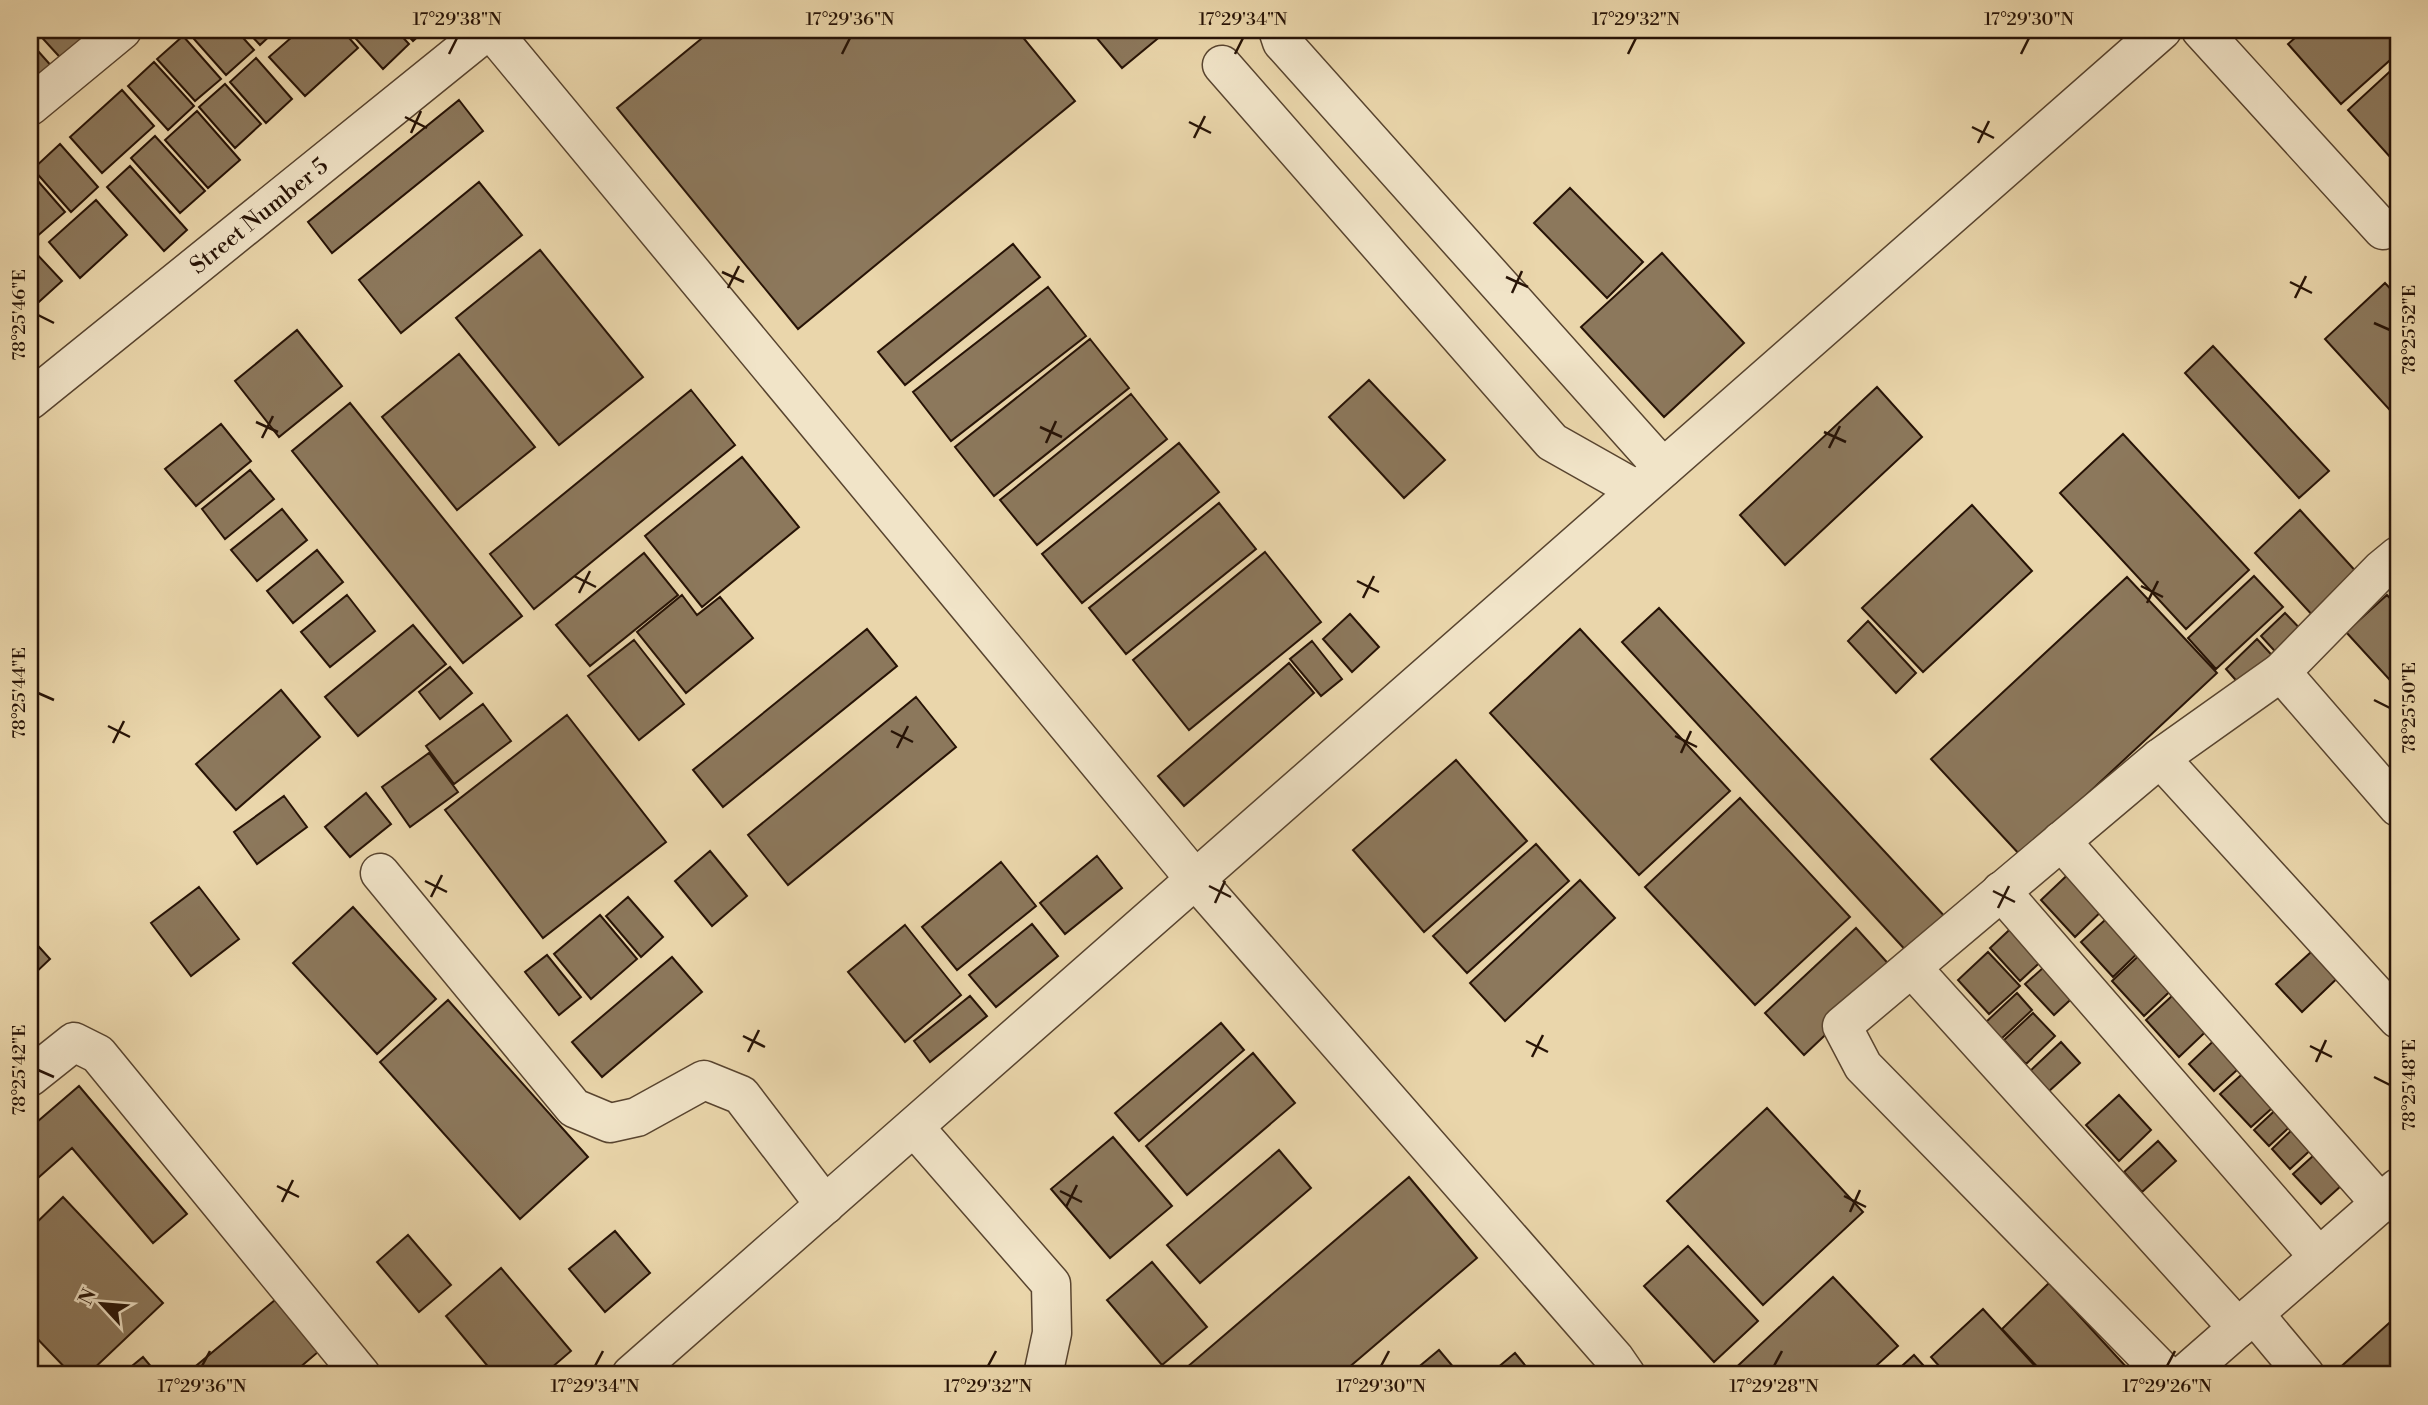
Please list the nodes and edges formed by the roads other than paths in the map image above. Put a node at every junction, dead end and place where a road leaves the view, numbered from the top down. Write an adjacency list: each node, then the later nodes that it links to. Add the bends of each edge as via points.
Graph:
1 (122, 30): 7 (street)
2 (489, 30): 9 (street, Street Number 5); 17 (street)
3 (1278, 30): 10 (street, via 1282,42)
4 (2162, 30): 10 (street)
5 (2201, 30): 8 (street)
6 (1222, 65): 10 (street, via 1552,442)
7 (30, 106)
8 (2383, 230)
9 (32, 395)
10 (1650, 479): 17 (street)
11 (2393, 572): 12 (street)
12 (2281, 672): 13 (street); 14 (street)
13 (2160, 758): 15 (street); 20 (street)
14 (2398, 807)
15 (2061, 841): 18 (street); 23 (street)
16 (380, 873): 24 (street, via 574,1108 610,1123 637,1117 704,1080 717,1084 741,1095)
17 (1195, 879): 22 (street); 27 (street)
18 (2001, 891): 19 (street); 25 (street)
19 (1912, 968): 26 (street); 31 (street, via 1842,1026 1863,1066)
20 (2398, 1019)
21 (30, 1077): 28 (street, via 74,1042 98,1054)
22 (914, 1127): 24 (street); 30 (street, via 1051,1284 1052,1333)
23 (2390, 1196): 25 (street)
24 (825, 1205): 29 (street)
25 (2319, 1257): 26 (street)
26 (2246, 1321): 32 (street); 33 (street)
27 (1617, 1370)
28 (361, 1375)
29 (631, 1375)
30 (1042, 1375)
31 (2166, 1375)
32 (2184, 1375)
33 (2305, 1375)

